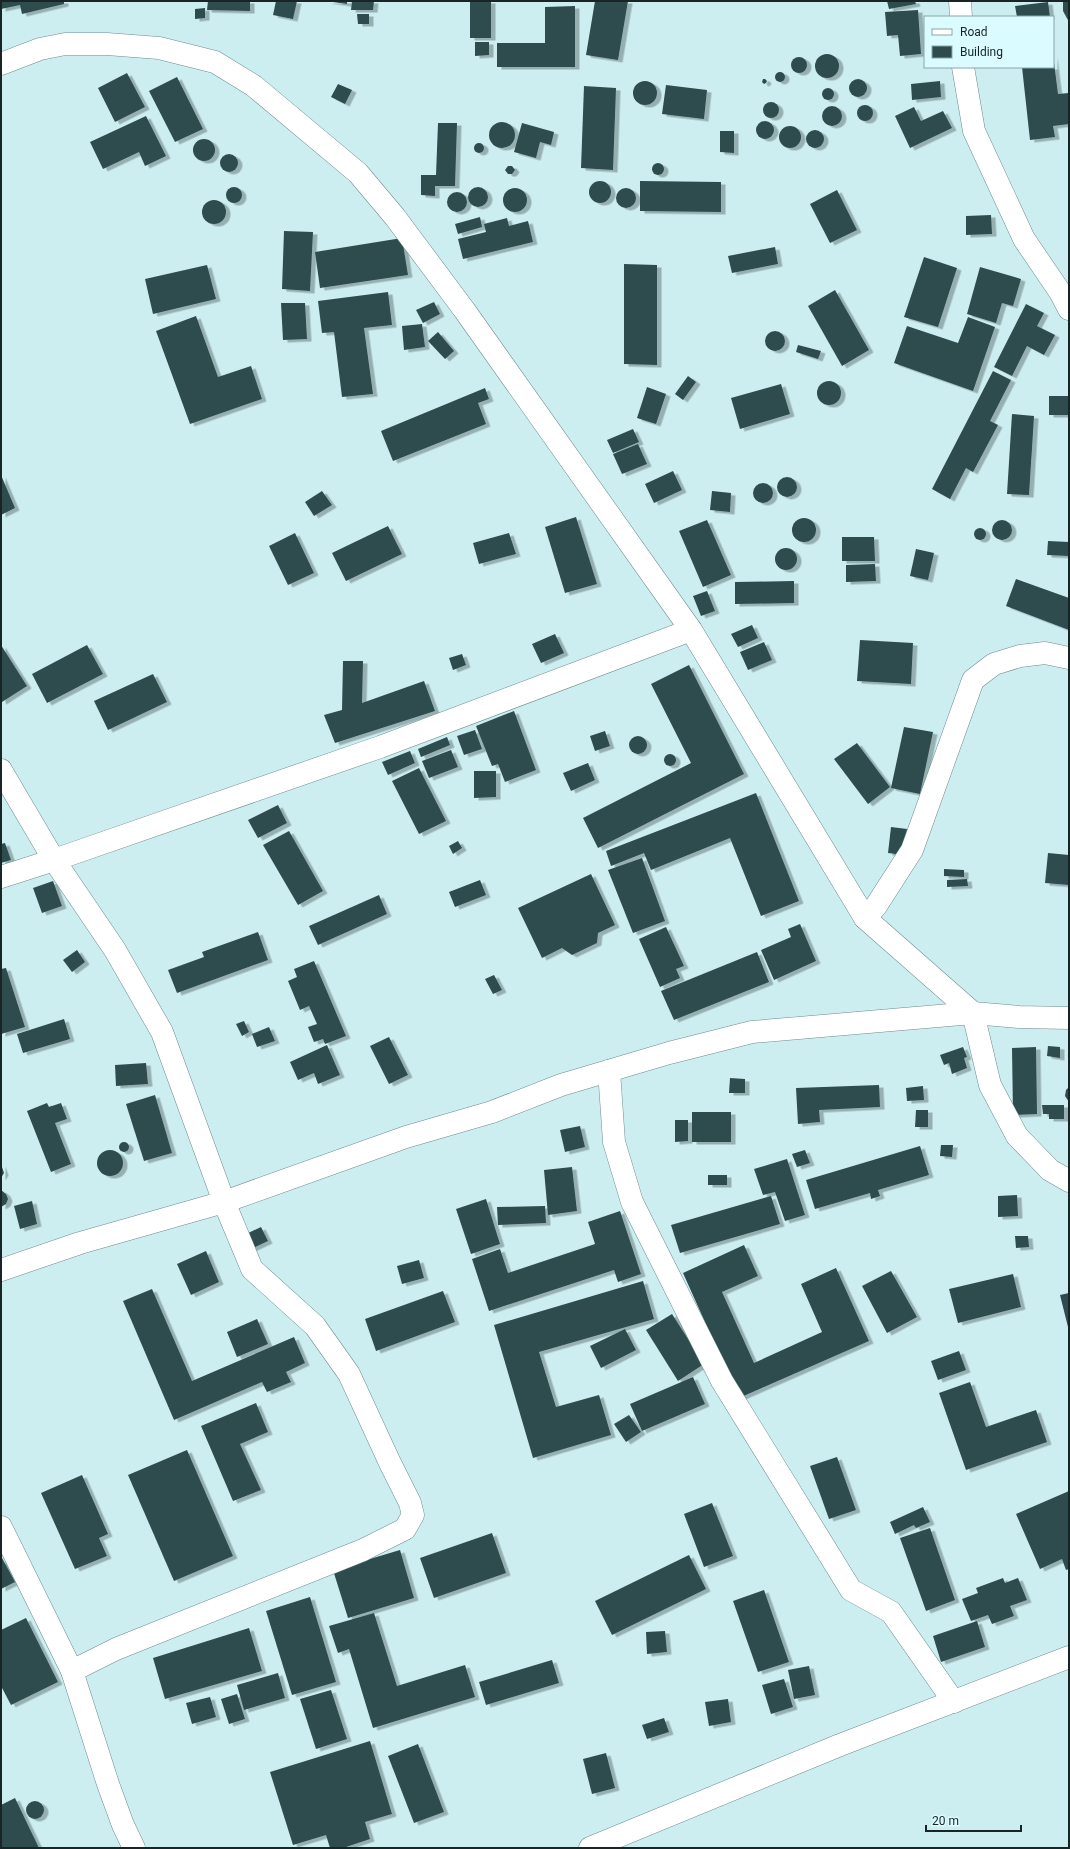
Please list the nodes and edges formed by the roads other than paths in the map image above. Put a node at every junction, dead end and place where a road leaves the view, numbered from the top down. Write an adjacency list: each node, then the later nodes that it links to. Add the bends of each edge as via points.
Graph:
1 (960, 1): 2 (street)
2 (961, 16)
3 (1, 64): 6 (street, via 40,49 65,44 159,48 216,62 254,86 358,173 395,217 465,311)
4 (963, 68): 5 (street, via 974,131 1024,239)
5 (1066, 292)
6 (691, 630): 9 (street, via 380,747); 11 (street)
7 (1069, 658): 11 (street, via 1045,653 1020,656 994,664 973,680 912,850 876,906)
8 (1, 770): 9 (street)
9 (54, 860): 10 (street); 16 (street, via 115,950 162,1032)
10 (1, 876)
11 (865, 918): 12 (street)
12 (973, 1013): 13 (street); 14 (street, via 752,1032 670,1052); 15 (street, via 990,1085 1016,1136 1050,1170)
13 (1069, 1018)
14 (608, 1071): 16 (street, via 561,1085 492,1112 398,1140); 21 (street, via 614,1142 632,1202 722,1381 851,1590 891,1612)
15 (1069, 1181)
16 (224, 1202): 17 (street, via 80,1243); 20 (street, via 252,1269 315,1326 349,1374 410,1503 413,1515 405,1529 364,1550 116,1649)
17 (1, 1270)
18 (1, 1527): 20 (street)
19 (1069, 1657): 21 (street)
20 (72, 1671): 22 (street, via 122,1825)
21 (954, 1702): 23 (street, via 840,1745)
22 (134, 1848)
23 (590, 1848)

